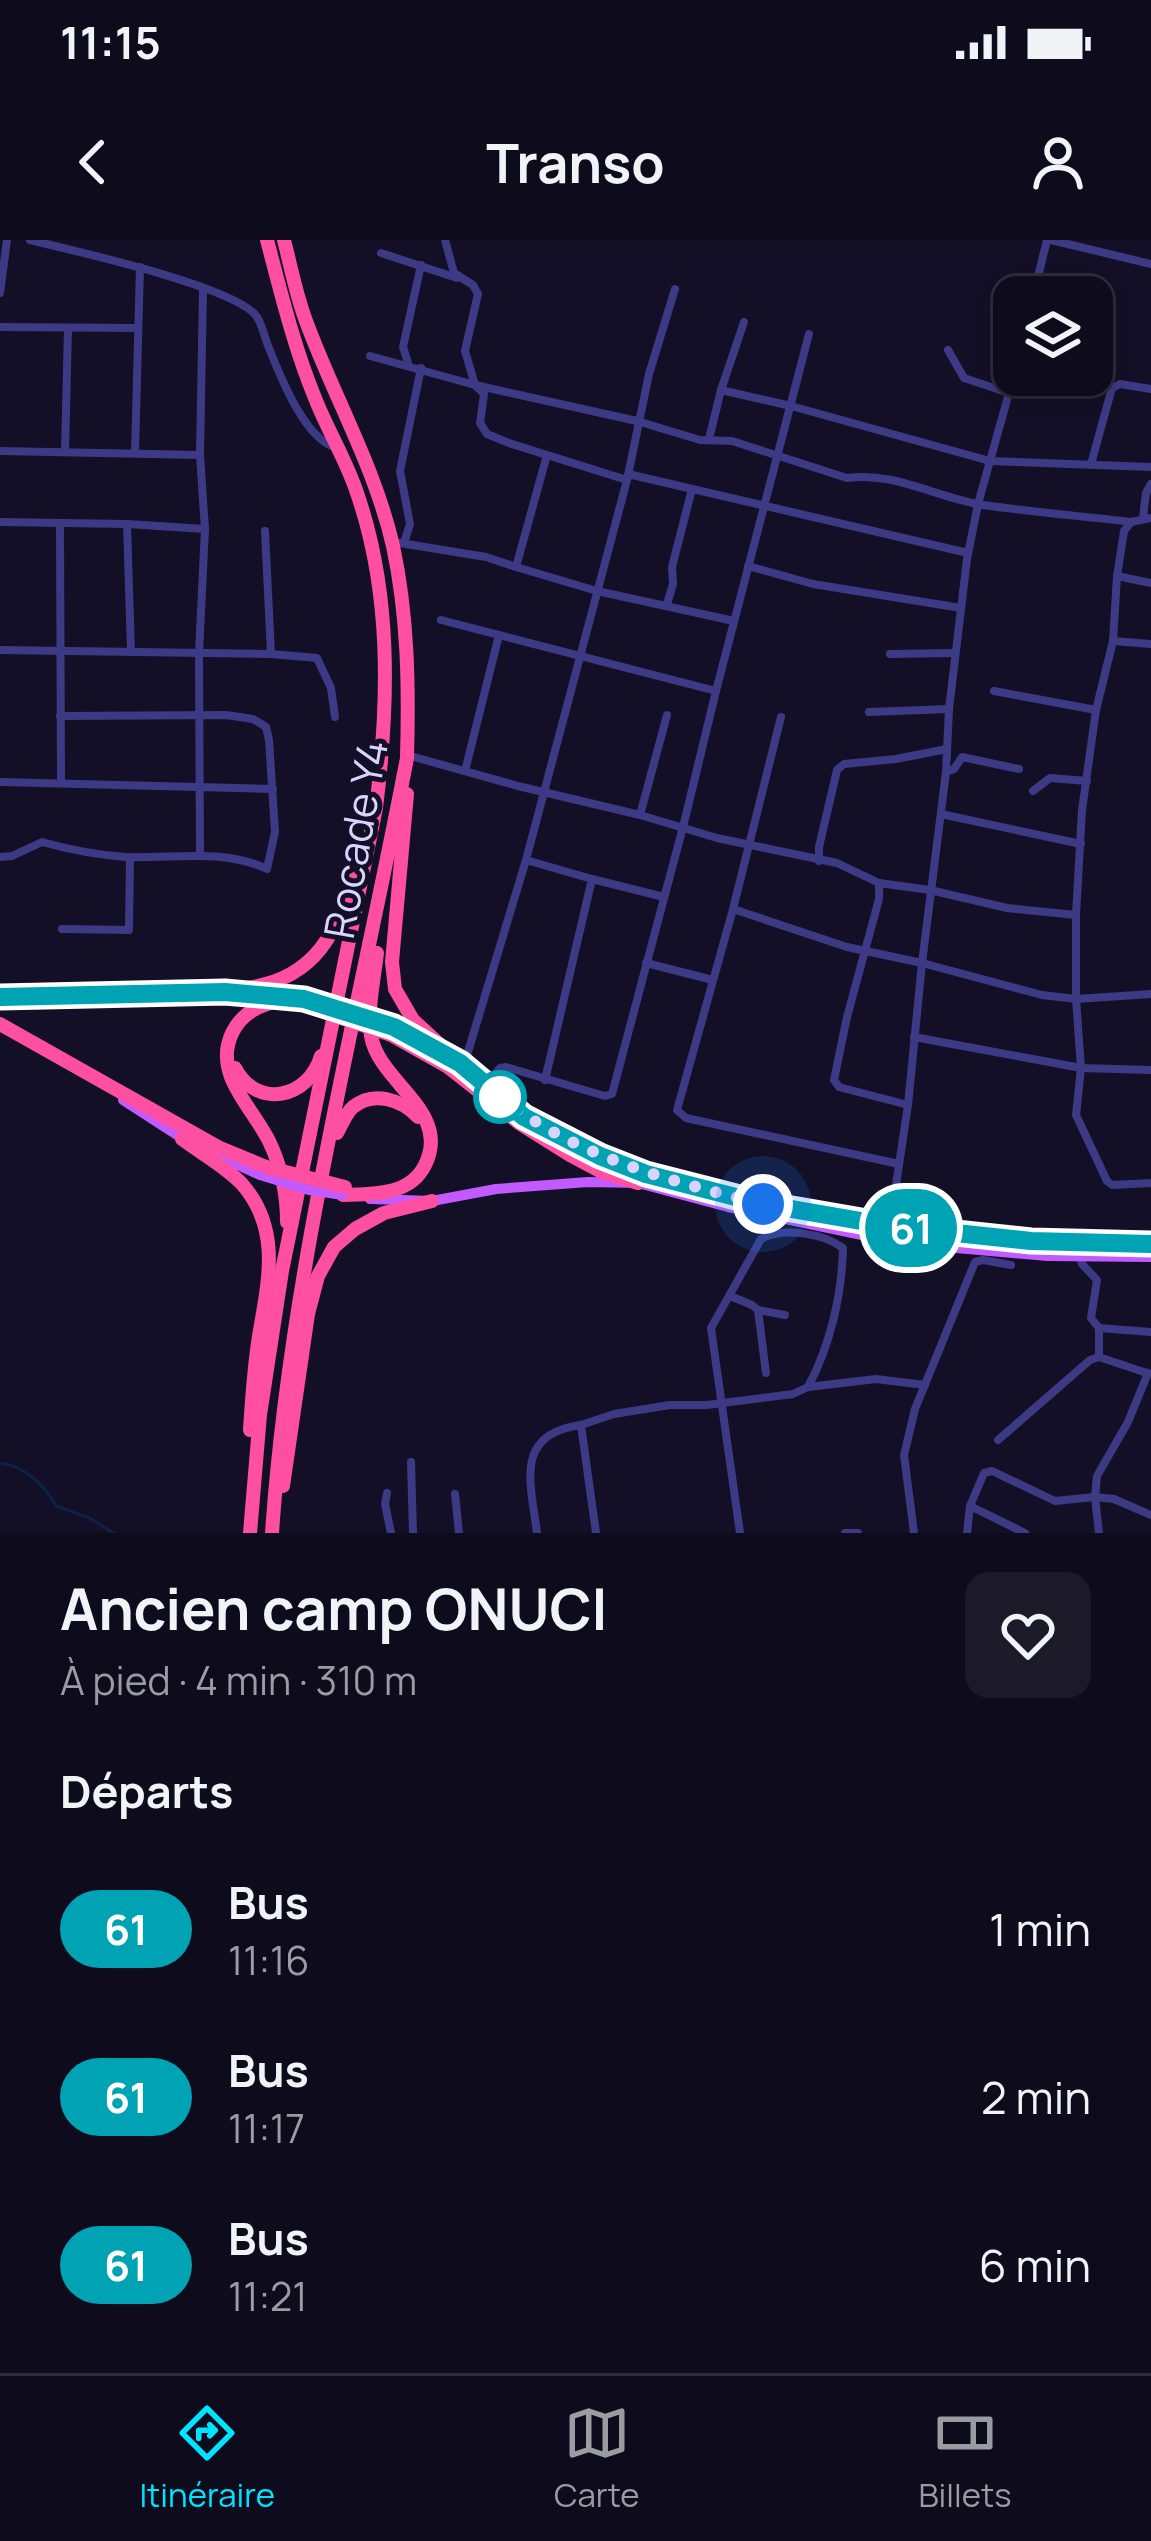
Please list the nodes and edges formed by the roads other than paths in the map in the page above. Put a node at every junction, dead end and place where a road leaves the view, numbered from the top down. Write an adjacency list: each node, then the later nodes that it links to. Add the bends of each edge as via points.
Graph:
1 (7, 240): 15 (street)
2 (30, 240): 10 (street)
3 (267, 240): 33 (highway, Rocade Y4, via 287,319)
4 (284, 240): 55 (highway, Rocade Y4, via 304,316)
5 (445, 240): 12 (street, via 454,273)
6 (1049, 240): 8 (street); 11 (street)
7 (381, 253): 9 (street)
8 (1151, 264)
9 (422, 265): 12 (street); 23 (street, via 403,347)
10 (140, 267): 13 (street); 19 (street)
11 (1039, 276)
12 (464, 280): 25 (street, via 478,294 465,351)
13 (202, 289): 33 (street, via 255,314 295,404 323,444); 37 (street)
14 (675, 289): 31 (street)
15 (0, 293)
16 (744, 322): 28 (street)
17 (0, 327): 18 (street)
18 (68, 328): 19 (street); 34 (street)
19 (138, 328): 36 (street)
20 (809, 334): 30 (street)
21 (948, 350): 26 (street, via 964,378)
22 (370, 356): 23 (street)
23 (409, 365): 24 (street)
24 (421, 368): 25 (street); 55 (street, via 400,471 410,524)
25 (476, 385): 31 (street); 38 (street, via 487,434)
26 (993, 388)
27 (1151, 388): 41 (street, via 1112,388)
28 (722, 390): 30 (street); 32 (street)
29 (1008, 396): 40 (street)
30 (791, 406): 39 (street); 40 (street)
31 (637, 421): 32 (street); 43 (street)
32 (709, 440): 39 (street)
33 (338, 448): 61 (highway, Rocade Y4)
34 (65, 451): 35 (street); 36 (street)
35 (0, 452)
36 (136, 453): 37 (street)
37 (200, 455): 53 (street)
38 (547, 455): 43 (street); 58 (street)
39 (777, 456): 46 (street); 47 (street)
40 (990, 461): 41 (street); 46 (street)
41 (1091, 464): 42 (street)
42 (1151, 467)
43 (627, 477): 45 (street); 62 (street)
44 (1151, 484): 48 (street)
45 (692, 489): 47 (street); 63 (street)
46 (978, 504): 50 (street); 56 (street)
47 (762, 506): 56 (street); 57 (street)
48 (1147, 518): 50 (street)
49 (0, 522): 51 (street)
50 (1131, 522): 59 (street)
51 (60, 524): 52 (street); 71 (street)
52 (127, 524): 53 (street); 72 (street)
53 (205, 529): 73 (street)
54 (265, 531): 76 (street)
55 (398, 543): 58 (street); 89 (highway, Rocade Y4)
56 (968, 553): 64 (street)
57 (748, 566): 64 (street); 66 (street)
58 (516, 568): 62 (street)
59 (1117, 576): 60 (street); 68 (street)
60 (1151, 583)
61 (379, 591): 122 (highway, via 374,752 344,909 331,938 304,966); 125 (highway, Rocade Y4, via 384,741)
62 (597, 591): 63 (street); 77 (street)
63 (667, 604): 66 (street)
64 (961, 608): 74 (street)
65 (441, 620): 67 (street)
66 (734, 621): 78 (street)
67 (499, 635): 77 (street); 91 (street)
68 (1113, 641): 69 (street); 81 (street)
69 (1151, 644)
70 (0, 650): 71 (street)
71 (61, 652): 72 (street); 85 (street)
72 (131, 652): 73 (street)
73 (199, 653): 76 (street); 83 (street)
74 (955, 653): 75 (street); 80 (street)
75 (890, 654)
76 (271, 655): 86 (street, via 317,658)
77 (581, 657): 78 (street); 99 (street)
78 (716, 691): 102 (street)
79 (994, 692): 81 (street)
80 (949, 709): 82 (street); 88 (street)
81 (1096, 710): 93 (street)
82 (869, 712)
83 (199, 715): 85 (street); 96 (street); 97 (street, via 253,719 266,728)
84 (667, 715): 101 (street)
85 (60, 716): 95 (street)
86 (335, 717)
87 (781, 717): 104 (street)
88 (947, 749): 92 (street); 109 (street, via 836,770)
89 (407, 756): 91 (street); 110 (highway, Rocade Y4); 131 (highway, via 395,989 413,1019)
90 (1019, 769): 92 (street, via 962,757)
91 (465, 771): 99 (street)
92 (946, 772): 100 (street)
93 (1087, 781): 98 (street, via 1050,778); 103 (street)
94 (0, 782): 95 (street)
95 (61, 783): 96 (street)
96 (200, 786): 97 (street); 105 (street)
97 (272, 789): 105 (street, via 267,869)
98 (1033, 791)
99 (545, 792): 101 (street); 108 (street)
100 (941, 814): 103 (street); 113 (street)
101 (640, 815): 102 (street)
102 (683, 827): 104 (street); 114 (street)
103 (1081, 844): 116 (street)
104 (748, 845): 109 (street); 115 (street)
105 (200, 856): 107 (street)
106 (0, 857): 107 (street, via 42,842)
107 (130, 857): 117 (street, via 129,930)
108 (526, 860): 111 (street); 131 (street)
109 (819, 861): 112 (street)
110 (384, 878): 142 (highway, via 371,1039 422,1111 430,1148 412,1182 384,1194); 144 (highway, Rocade Y4)
111 (592, 879): 114 (street); 134 (street)
112 (879, 883): 113 (street); 118 (street)
113 (930, 890): 116 (street); 120 (street)
114 (664, 897): 119 (street)
115 (733, 909): 118 (street); 121 (street)
116 (1076, 915): 126 (street)
117 (62, 928)
118 (865, 951): 120 (street); 136 (street, via 834,1080)
119 (646, 963): 121 (street); 134 (street, via 612,1094)
120 (922, 963): 126 (street); 130 (street)
121 (713, 980): 138 (street, via 680,1114)
122 (225, 992): 124 (main road); 127 (main road)
123 (1151, 994): 126 (street)
124 (0, 997)
125 (338, 999): 127 (highway, via 308,1080 282,1094 253,1090 232,1063 238,1034 267,1009); 150 (highway, Rocade Y4)
126 (1076, 999): 132 (street)
127 (312, 1003): 129 (highway, bridge); 150 (highway, via 266,1004 245,1015 227,1049 232,1079 285,1180)
128 (0, 1027): 137 (main road); 139 (highway)
129 (393, 1031): 131 (main road); 140 (highway, via 570,1155)
130 (914, 1037): 132 (street); 136 (street)
131 (462, 1065): 135 (main road)
132 (1081, 1068): 133 (street); 141 (street, via 1076,1115 1107,1180)
133 (1151, 1070)
134 (545, 1080): 135 (street, via 506,1067)
135 (485, 1087): 145 (main road, via 553,1133 646,1174)
136 (908, 1105): 138 (street)
137 (182, 1139): 139 (main road); 170 (highway, via 245,1188 270,1242 252,1390)
138 (899, 1164): 145 (street)
139 (263, 1171): 142 (highway, bridge)
140 (638, 1183): 143 (main road, via 496,1189); 147 (main road, via 862,1234)
141 (1151, 1183)
142 (344, 1191): 143 (main road); 144 (highway, via 407,1177 425,1148 416,1114 388,1098 353,1107)
143 (432, 1201): 171 (highway, via 355,1229 318,1276)
144 (317, 1202): 171 (highway, Rocade Y4, via 290,1358)
145 (890, 1226): 146 (main road)
146 (1151, 1244)
147 (1080, 1257): 148 (main road); 154 (street, via 1097,1280 1091,1318)
148 (1151, 1257)
149 (1011, 1264): 159 (street, via 975,1262)
150 (283, 1270): 170 (highway, Rocade Y4)
151 (730, 1296): 152 (street); 160 (street, via 766,1235 806,1235 843,1248 831,1326); 161 (street, via 711,1328)
152 (758, 1310): 153 (street); 157 (street)
153 (785, 1315)
154 (1099, 1328): 155 (street); 156 (street)
155 (1151, 1332)
156 (1099, 1357): 158 (street); 163 (street)
157 (766, 1373)
158 (1149, 1374): 167 (street, via 1097,1476)
159 (925, 1385): 160 (street, via 876,1379); 180 (street, via 904,1455)
160 (808, 1387): 161 (street)
161 (721, 1404): 162 (street, via 670,1405); 177 (street)
162 (581, 1426): 175 (street, via 550,1436 532,1454); 176 (street)
163 (998, 1440)
164 (411, 1462): 173 (street)
165 (387, 1493): 172 (street)
166 (455, 1494): 174 (street)
167 (1095, 1497): 168 (street, via 1054,1502 992,1472 984,1473); 169 (street); 183 (street)
168 (970, 1506): 181 (street); 182 (street)
169 (1151, 1515)
170 (250, 1529)
171 (274, 1533)
172 (391, 1533)
173 (412, 1533)
174 (459, 1533)
175 (536, 1533)
176 (596, 1533)
177 (740, 1533)
178 (845, 1533): 179 (street)
179 (857, 1533)
180 (914, 1533)
181 (967, 1533)
182 (1025, 1533)
183 (1099, 1533)

